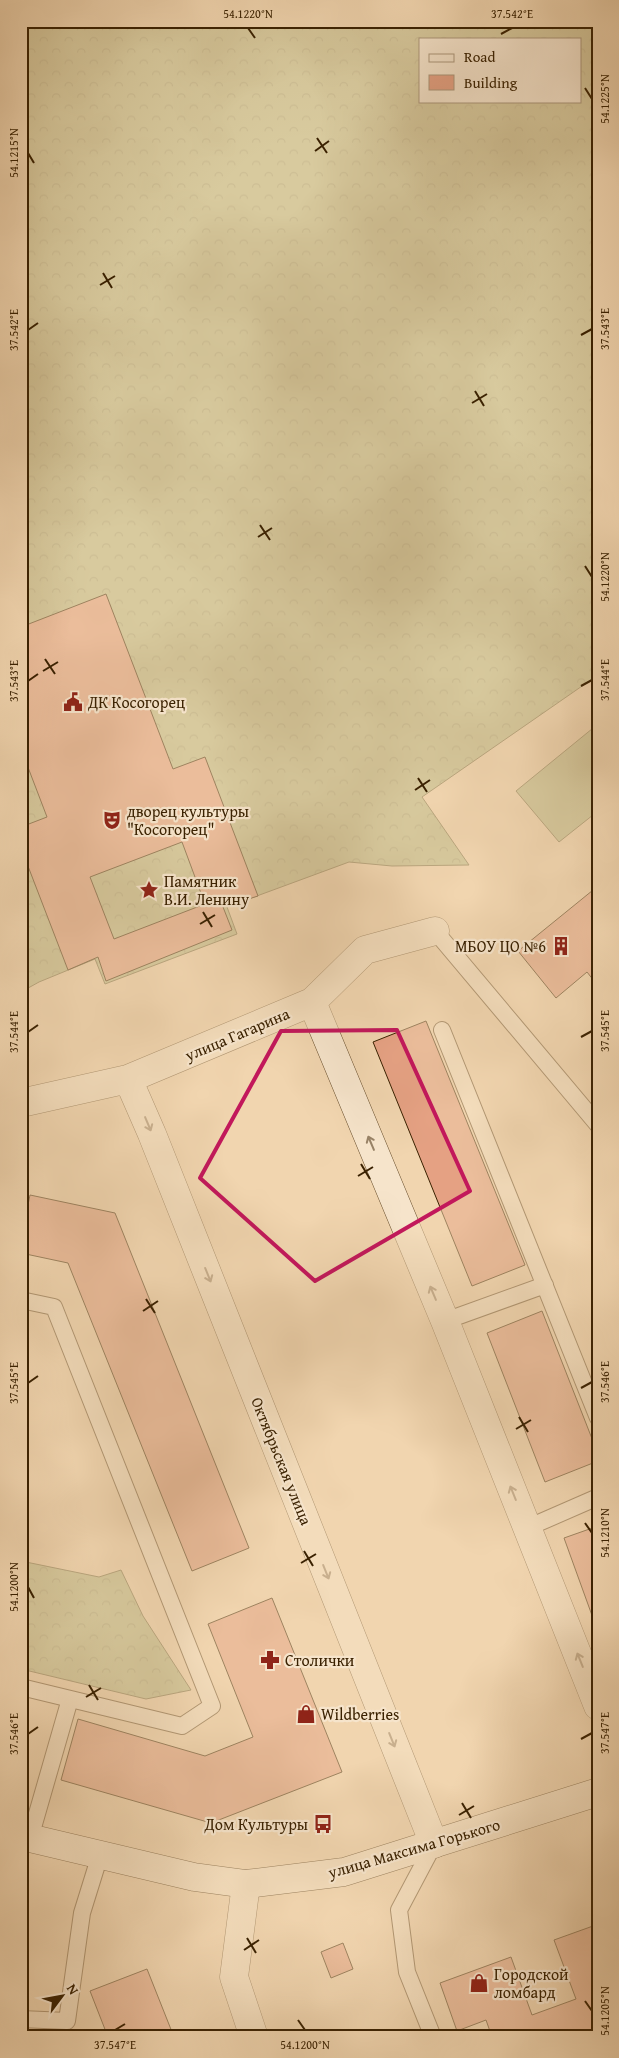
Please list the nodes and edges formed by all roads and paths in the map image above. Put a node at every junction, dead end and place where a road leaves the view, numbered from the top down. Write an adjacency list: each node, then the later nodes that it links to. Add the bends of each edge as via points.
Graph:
1 (435, 931): 2 (street, улица Гагарина, via 365,950); 6 (lane)
2 (312, 1002): 4 (street, улица Гагарина); 9 (street, one-way to 2)
3 (442, 1030): 7 (lane)
4 (128, 1079): 5 (street, улица Гагарина); 18 (street, Октябрьская улица, one-way to 18)
5 (21, 1103)
6 (598, 1125)
7 (545, 1285): 9 (lane); 10 (lane)
8 (21, 1300): 14 (lane, via 54,1307 212,1706 182,1726)
9 (444, 1321): 12 (street, one-way to 9)
10 (598, 1418)
11 (598, 1497): 12 (lane)
12 (527, 1528): 15 (street, one-way to 12)
13 (21, 1688): 14 (lane)
14 (70, 1699): 17 (lane)
15 (598, 1706)
16 (598, 1792): 18 (street, улица Максима Горького)
17 (25, 1837): 19 (street, улица Максима Горького)
18 (434, 1844): 20 (street, улица Максима Горького, via 344,1872); 23 (lane, via 399,1910 407,1972)
19 (100, 1855): 20 (street, улица Максима Горького, via 194,1877); 21 (lane, via 82,1913 67,2021)
20 (246, 1884): 22 (street, via 234,1977)
21 (21, 2019)
22 (254, 2037)
23 (433, 2037)

